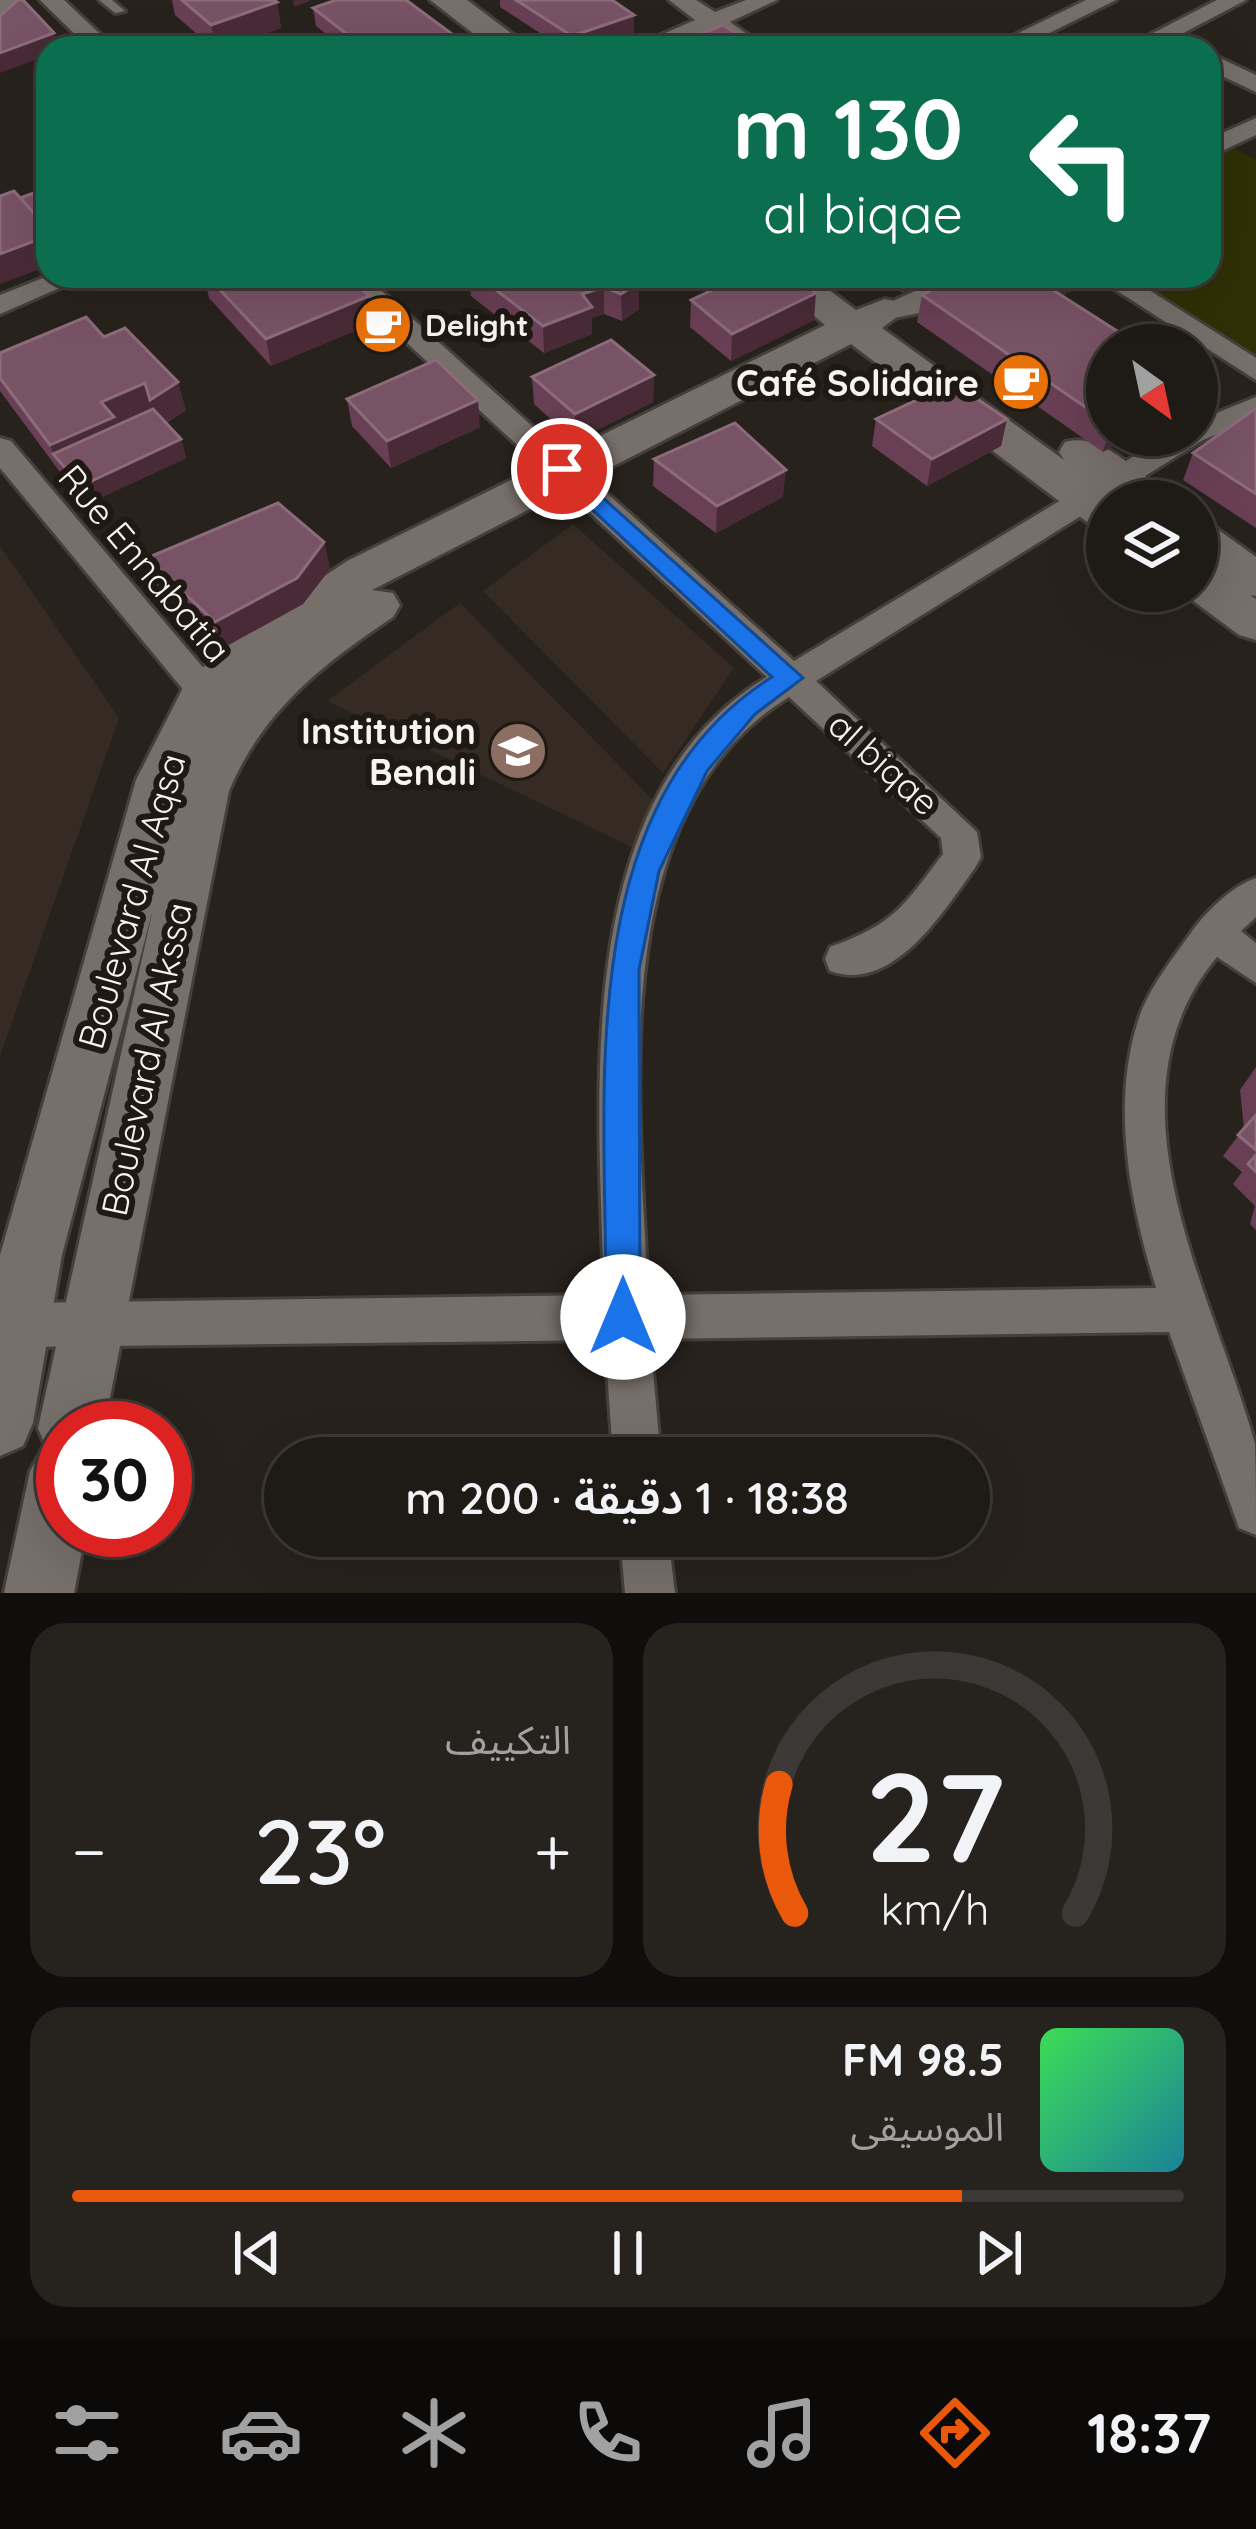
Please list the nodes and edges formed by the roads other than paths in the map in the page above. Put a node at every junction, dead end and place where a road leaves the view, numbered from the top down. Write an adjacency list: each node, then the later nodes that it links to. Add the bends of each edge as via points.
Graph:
1 (7, 0): 10 (street)
2 (51, 0): 15 (street)
3 (105, 0): 11 (lane)
4 (446, 0): 17 (street)
5 (680, 0): 13 (street)
6 (766, 0): 13 (street)
7 (1106, 0): 20 (street)
8 (1232, 1): 12 (street); 14 (street)
9 (410, 2): 16 (street)
10 (0, 6)
11 (119, 11)
12 (1256, 17)
13 (713, 21): 18 (street); 19 (street)
14 (1162, 35)
15 (90, 36)
16 (454, 36)
17 (497, 36)
18 (674, 36)
19 (736, 36)
20 (1027, 36)
21 (1221, 67): 22 (street)
22 (1256, 86)
23 (43, 288): 29 (street)
24 (363, 288): 36 (street, al biqae)
25 (812, 288): 30 (street)
26 (848, 288): 30 (street)
27 (946, 288): 30 (street)
28 (1127, 288): 31 (street)
29 (0, 305)
30 (885, 321): 36 (street, Boulevard Al Akssa); 37 (street)
31 (1256, 371)
32 (1256, 407): 33 (street)
33 (1218, 423)
34 (0, 448): 45 (street, Rue Ennabatia)
35 (1166, 456): 38 (street)
36 (574, 479): 44 (street, al biqae); 45 (street, Boulevard Al Akssa)
37 (1091, 480)
38 (1136, 480)
39 (1086, 514): 44 (street)
40 (1218, 552): 41 (street)
41 (1256, 580)
42 (1218, 595): 43 (street)
43 (1256, 623)
44 (790, 678): 48 (street, al biqae, via 949,820 963,845 962,857 889,947); 52 (street, via 746,706 697,764 656,838 639,892 624,970)
45 (218, 709): 50 (street, Boulevard Al Aqsa, via 161,780); 54 (street, Boulevard Al Akssa)
46 (1256, 893): 47 (street)
47 (1214, 930): 49 (street); 51 (street, via 1156,1026 1145,1084 1155,1203)
48 (844, 959)
49 (1256, 966)
50 (16, 1256): 53 (street, Boulevard Al Aqsa)
51 (1184, 1310): 52 (street); 58 (street)
52 (623, 1317): 54 (street); 57 (street)
53 (20, 1325): 54 (street); 56 (street, Boulevard Al Aqsa)
54 (91, 1327): 55 (street, Boulevard Al Akssa)
55 (76, 1401)
56 (0, 1423)
57 (635, 1437)
58 (1256, 1510)
59 (46, 1557): 61 (street)
60 (646, 1557): 62 (street)
61 (39, 1593)
62 (650, 1593)

